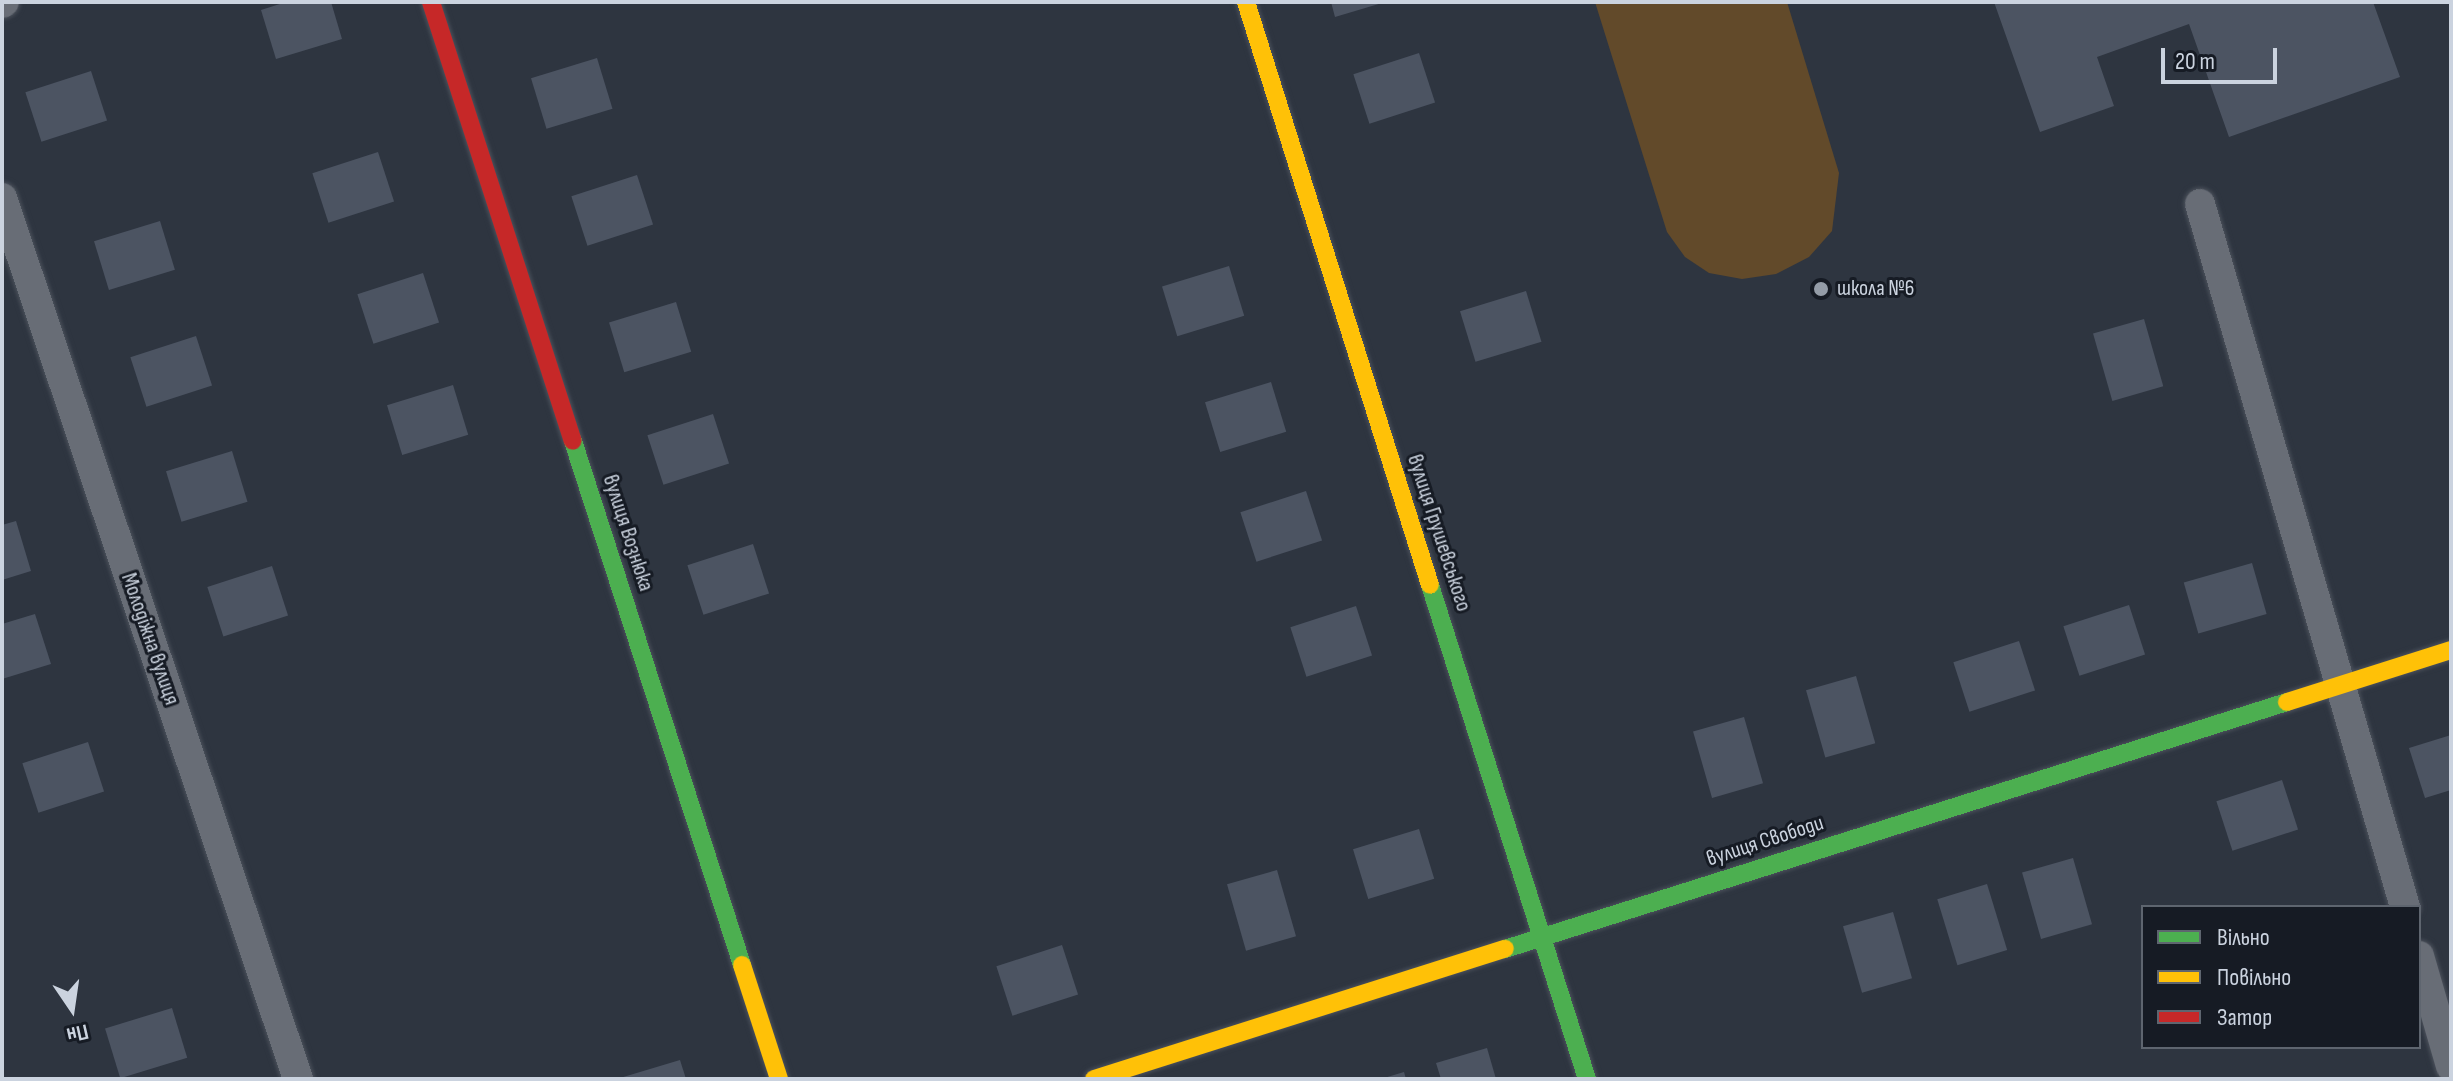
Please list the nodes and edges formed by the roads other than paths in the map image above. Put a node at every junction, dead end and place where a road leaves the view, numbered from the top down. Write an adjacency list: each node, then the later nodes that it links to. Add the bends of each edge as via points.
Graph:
1 (431, 2): 12 (street, вулиця Вознюка)
2 (1246, 2): 8 (street, вулиця Грушевського)
3 (2, 198): 11 (street, Молодіжна вулиця)
4 (2200, 204): 6 (street)
5 (2451, 650): 6 (street, вулиця Свободи)
6 (2340, 682): 7 (street); 8 (street, вулиця Свободи)
7 (2404, 905)
8 (1542, 938): 13 (street, вулиця Свободи); 14 (street, вулиця Грушевського)
9 (2421, 963): 10 (street)
10 (2451, 1066)
11 (298, 1079)
12 (779, 1079)
13 (1094, 1079)
14 (1587, 1079)

